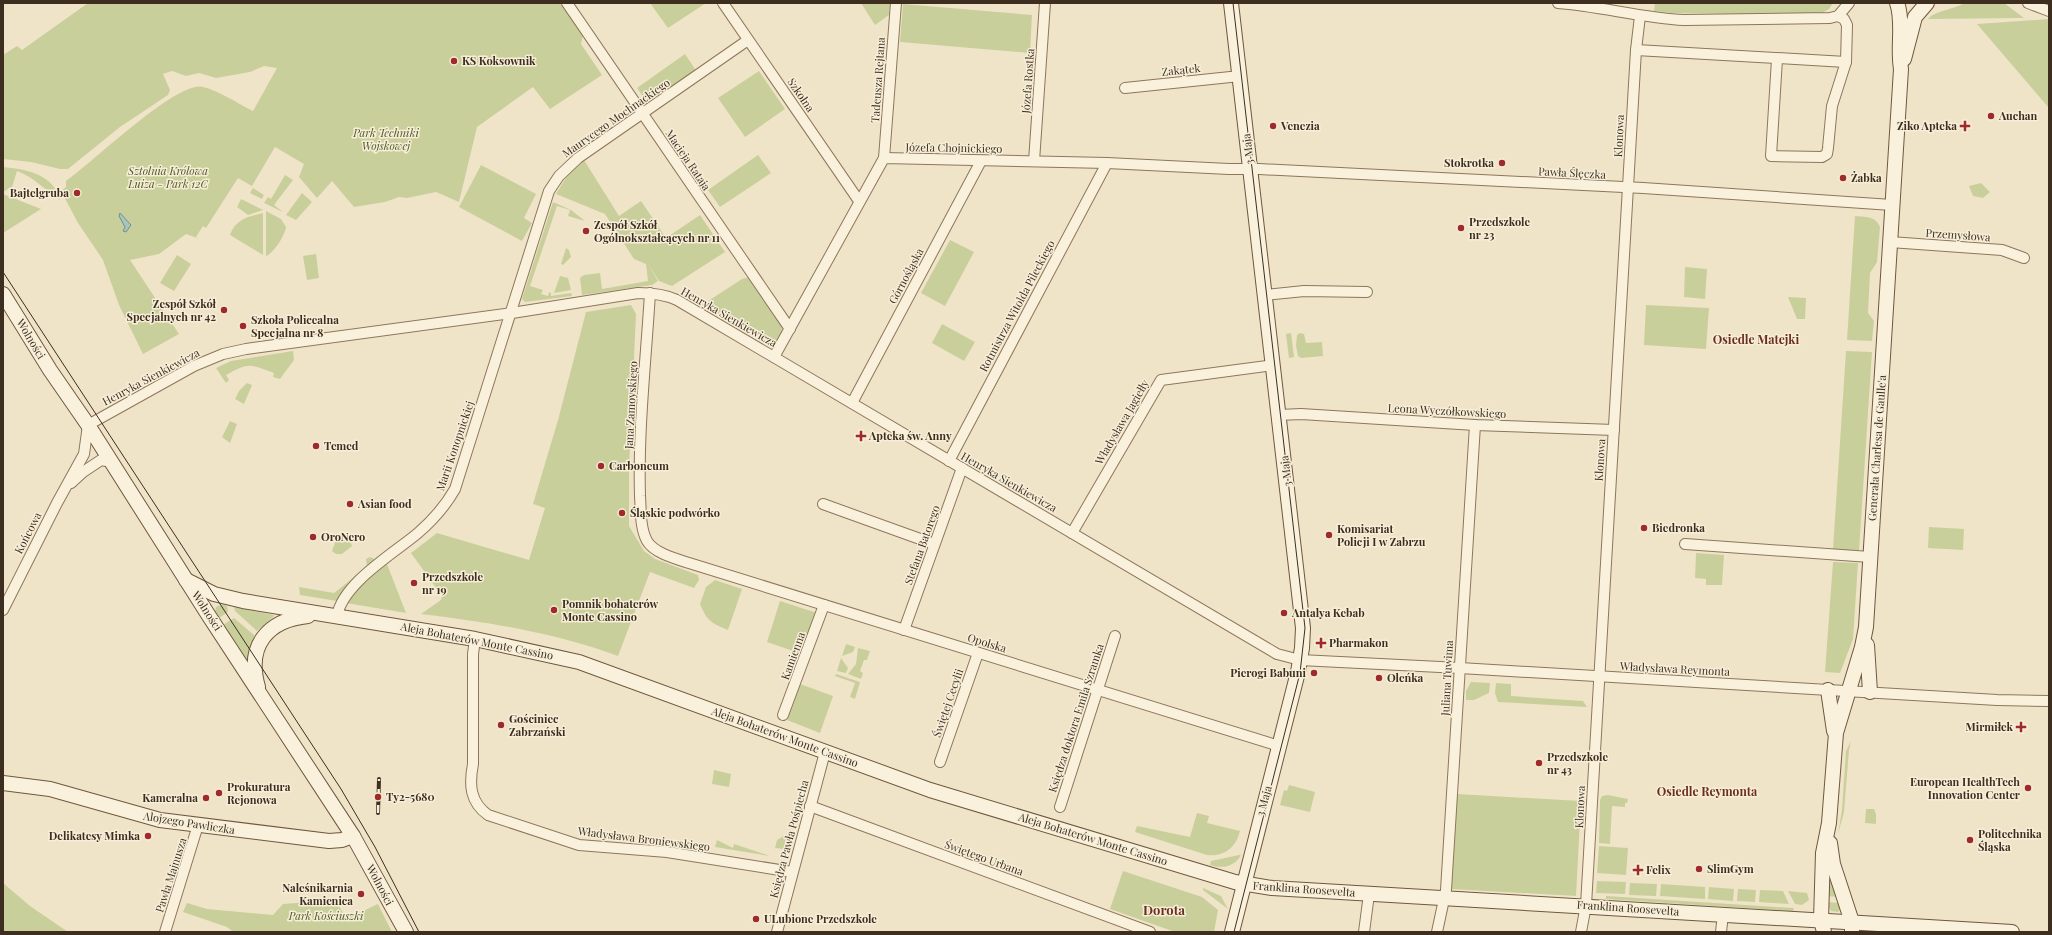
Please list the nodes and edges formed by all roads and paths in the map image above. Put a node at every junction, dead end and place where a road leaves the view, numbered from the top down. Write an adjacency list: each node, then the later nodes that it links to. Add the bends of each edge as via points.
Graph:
1 (567, 3): 23 (street, Macieja Rataja)
2 (723, 3): 16 (street, Szkolna)
3 (896, 3): 24 (street, Tadeusza Rejtana)
4 (1044, 3): 26 (street, Józefa Rostka)
5 (1231, 3): 21 (street, 3 Maja)
6 (1558, 3): 14 (street)
7 (1849, 3): 15 (street)
8 (1897, 3): 20 (street, Generała Charlesa de Gaulle'a, via 1900,15)
9 (1927, 3): 20 (street, Generała Charlesa de Gaulle'a, via 1915,17)
10 (2028, 3): 13 (street)
11 (2042, 3): 12 (street)
12 (2049, 6)
13 (2049, 11)
14 (1640, 16): 15 (street, via 1684,20); 17 (street, Klonowa)
15 (1838, 16): 19 (street, via 1844,19 1847,25)
16 (748, 40): 23 (street, Maurycego Mochnackiego); 30 (street, Szkolna)
17 (1636, 50): 18 (street); 29 (street, Klonowa)
18 (1777, 59): 19 (street); 19 (street, via 1771,156 1814,158 1827,154 1832,106)
19 (1846, 62)
20 (1900, 69): 31 (street, Generała Charlesa de Gaulle'a)
21 (1240, 76): 22 (street, Zakątek); 28 (street, 3 Maja)
22 (1125, 88)
23 (642, 114): 38 (street, Maurycego Mochnackiego, via 578,158 559,176 549,191); 39 (street, Macieja Rataja)
24 (884, 158): 25 (street, Józefa Chojnickiego); 30 (street)
25 (981, 161): 26 (street, Józefa Chojnickiego); 42 (street, Górnośląska)
26 (1034, 161): 27 (street, Józefa Chojnickiego)
27 (1107, 163): 28 (street, Józefa Chojnickiego); 47 (street, Rotmistrza Witolda Pileckiego)
28 (1251, 168): 29 (street, Pawła Ślęczka); 37 (street, 3 Maja)
29 (1628, 188): 31 (street, Pawła Ślęczka); 46 (street, Klonowa)
30 (859, 201): 39 (street)
31 (1892, 205): 32 (street, Generała Charlesa de Gaulle'a)
32 (1890, 242): 33 (street, Przemysłowa, via 2002,250); 55 (street, Generała Charlesa de Gaulle'a)
33 (2024, 258)
34 (1367, 292): 37 (street, via 1304,291)
35 (650, 293): 38 (street, Henryka Sienkiewicza, via 606,297); 40 (street, Henryka Sienkiewicza, via 664,294 677,300); 56 (street, Jana Zamoyskiego, via 639,469 642,524 647,542 657,550)
36 (3, 294): 44 (street, Wolności)
37 (1266, 295): 41 (street, 3 Maja)
38 (512, 313): 44 (street, Henryka Sienkiewicza, via 223,354 184,371); 63 (street, Marii Konopnickiej, via 455,489 449,500 419,532 351,589 340,604)
39 (790, 330): 40 (street)
40 (774, 357): 42 (street, Henryka Sienkiewicza)
41 (1274, 365): 43 (street, 3 Maja); 52 (street, Władysława Jagiełły, via 1161,380)
42 (852, 403): 47 (street, Henryka Sienkiewicza)
43 (1279, 415): 45 (street, Leona Wyczółkowskiego, via 1301,414); 69 (street, 3 Maja, via 1303,628)
44 (88, 425): 48 (street, Wolności); 50 (street, Końcowa, via 84,454)
45 (1475, 425): 46 (street, Leona Wyczółkowskiego); 70 (street, Juliana Tuwima)
46 (1614, 430): 71 (street, Klonowa)
47 (949, 461): 49 (street, Henryka Sienkiewicza)
48 (112, 462): 50 (street, Końcowa, via 101,460); 57 (street, Wolności)
49 (962, 468): 52 (street, Henryka Sienkiewicza); 53 (street, Stefana Batorego)
50 (64, 489): 60 (street, Końcowa)
51 (823, 504): 53 (street)
52 (1072, 533): 69 (street, Henryka Sienkiewicza, via 1277,654)
53 (934, 544): 65 (street, Stefana Batorego)
54 (1685, 544): 55 (street)
55 (1870, 557): 64 (street, Generała Charlesa de Gaulle'a)
56 (689, 563): 59 (street, Opolska)
57 (186, 580): 58 (street, Aleja Bohaterów Monte Cassino, via 207,591); 62 (street, Wolności)
58 (233, 598): 61 (street, Aleja Bohaterów Monte Cassino); 62 (street, Aleja Bohaterów Monte Cassino, via 214,601 210,605)
59 (824, 605): 65 (street, Opolska); 78 (street, Kamienna)
60 (3, 610)
61 (322, 614): 63 (street, Aleja Bohaterów Monte Cassino); 76 (street, Aleja Bohaterów Monte Cassino, via 285,620 267,631 256,654 256,675)
62 (209, 616): 76 (street, Wolności)
63 (337, 616): 67 (street, Aleja Bohaterów Monte Cassino)
64 (1866, 628): 74 (street, Generała Charlesa de Gaulle'a); 75 (street)
65 (904, 630): 68 (street, Opolska)
66 (1116, 636): 72 (street, Księdza doktora Emila Szramka)
67 (476, 639): 81 (street, Aleja Bohaterów Monte Cassino, via 590,665); 89 (street, Władysława Broniewskiego, via 473,654 473,764 470,777 474,802 488,815 579,845 667,852)
68 (978, 653): 72 (street, Opolska); 82 (street, Świętej Cecylii)
69 (1300, 660): 70 (street, Władysława Reymonta); 80 (street, 3 Maja)
70 (1460, 668): 71 (street, Władysława Reymonta); 92 (street, Juliana Tuwima)
71 (1599, 676): 73 (street, Władysława Reymonta); 93 (street, Klonowa)
72 (1099, 690): 80 (street, Opolska); 85 (street, Księdza doktora Emila Szramka)
73 (1828, 690): 74 (street, Władysława Reymonta); 79 (street)
74 (1848, 691): 75 (street, Władysława Reymonta); 79 (street, Generała Charlesa de Gaulle'a)
75 (1870, 692): 77 (street, Władysława Reymonta)
76 (263, 698): 88 (street, Wolności)
77 (2049, 701)
78 (784, 715)
79 (1835, 740): 86 (street, Generała Charlesa de Gaulle'a)
80 (1279, 746): 90 (street, 3 Maja)
81 (825, 752): 84 (street, Księdza Pawła Pośpiecha); 90 (street, Aleja Bohaterów Monte Cassino, via 960,799)
82 (940, 762)
83 (3, 783): 87 (street, Alojzego Pawliczka, via 50,789 149,818)
84 (810, 806): 89 (street, Księdza Pawła Pośpiecha); 100 (street, Świętego Urbana)
85 (1060, 807)
86 (1829, 823): 95 (street, Generała Charlesa de Gaulle'a, via 1823,853); 96 (street, Generała Charlesa de Gaulle'a, via 1833,864)
87 (198, 825): 88 (street, Alojzego Pawliczka, via 329,841); 97 (street, Pawła Majnusza)
88 (353, 836): 98 (street, Wolności)
89 (792, 872): 99 (street, Księdza Pawła Pośpiecha)
90 (1243, 884): 91 (street, Franklina Roosevelta); 101 (street, 3 Maja)
91 (1369, 894): 92 (street, Franklina Roosevelta); 102 (street)
92 (1445, 898): 93 (street, Franklina Roosevelta); 103 (street, Juliana Tuwima)
93 (1586, 905): 94 (street, Franklina Roosevelta); 104 (street, Klonowa)
94 (1724, 914): 95 (street, Franklina Roosevelta); 105 (street)
95 (1822, 926): 96 (street, Franklina Roosevelta)
96 (1852, 927): 106 (street, Franklina Roosevelta)
97 (165, 932)
98 (406, 932)
99 (777, 932)
100 (1150, 932)
101 (1232, 932)
102 (1364, 932)
103 (1437, 932)
104 (1581, 932)
105 (1720, 932)
106 (2012, 932)

